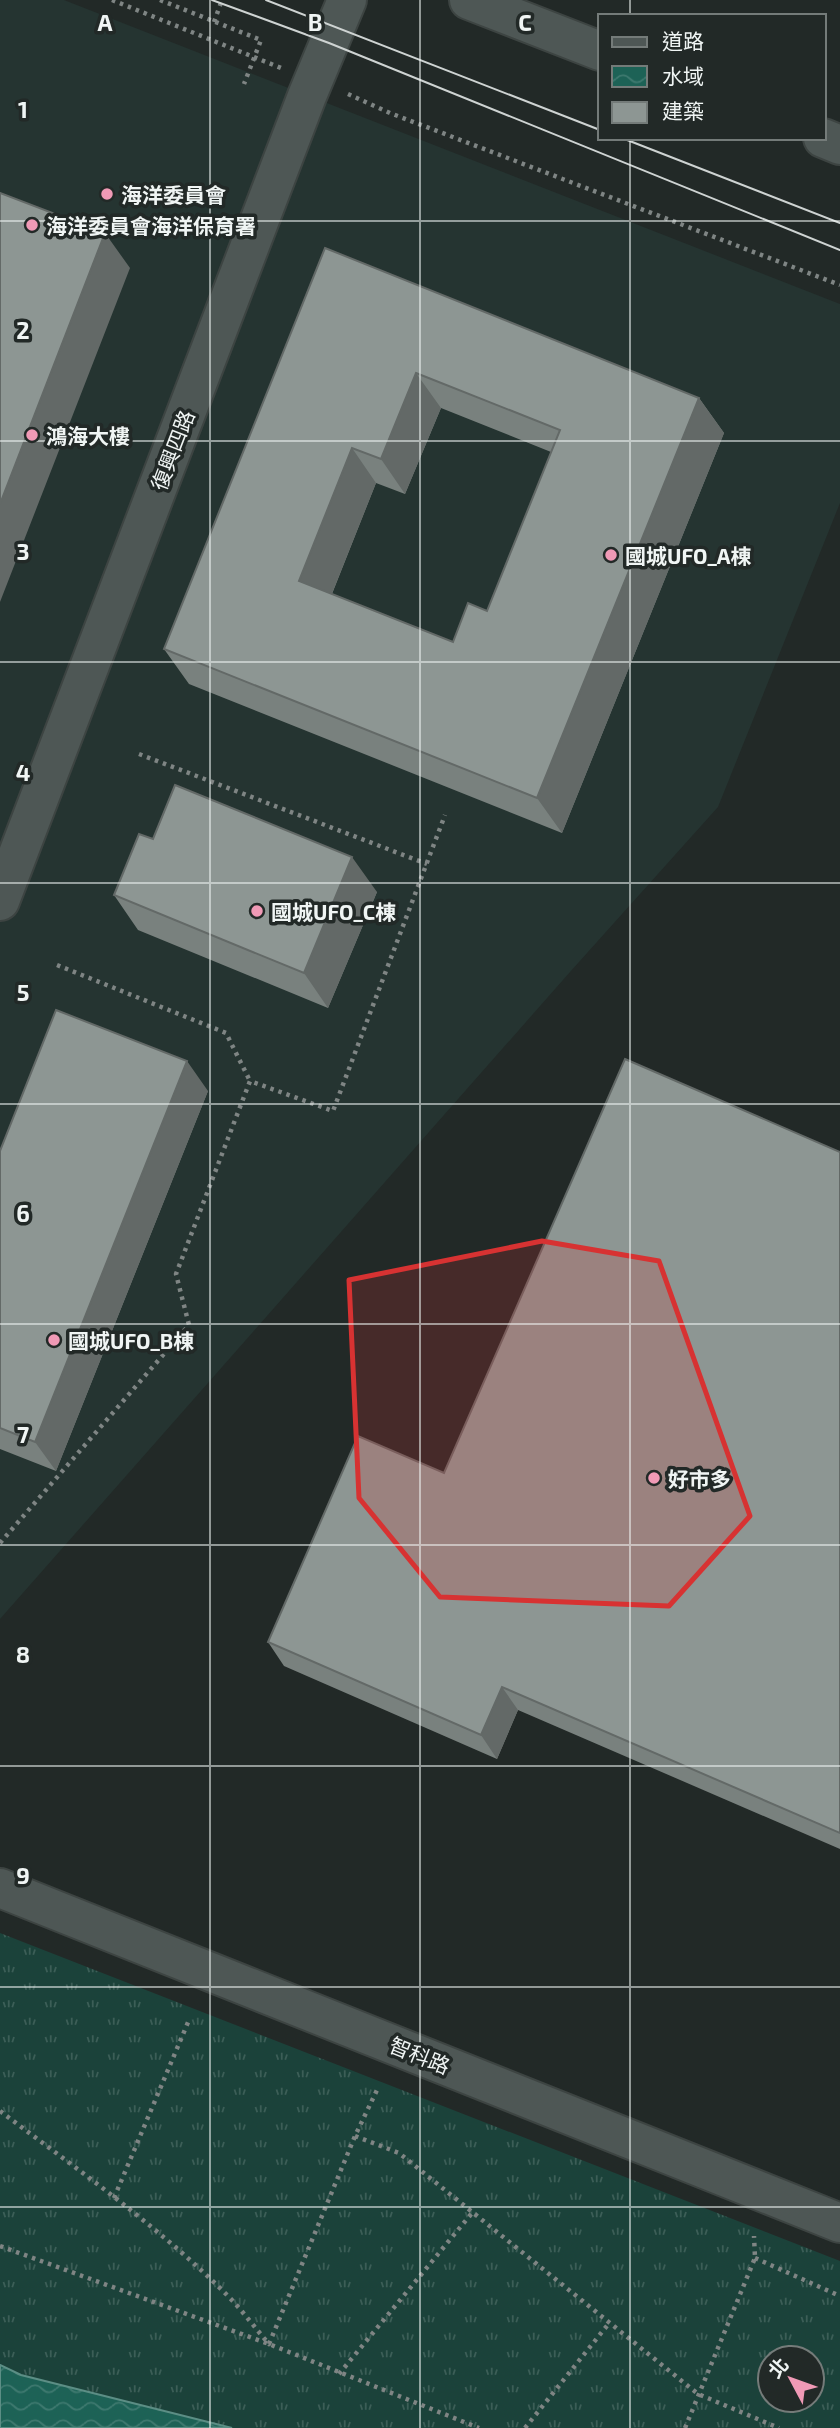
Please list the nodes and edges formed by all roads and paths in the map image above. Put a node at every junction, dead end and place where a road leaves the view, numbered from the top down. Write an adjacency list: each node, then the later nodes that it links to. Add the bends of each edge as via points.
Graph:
1 (112, 0): 8 (path)
2 (160, 0): 6 (path)
3 (222, 0): 6 (path)
4 (347, 0): 15 (street, 復興四路)
5 (469, 0): 7 (street)
6 (214, 22): 8 (path, via 261,40)
7 (598, 50)
8 (255, 58): 9 (path)
9 (244, 84)
10 (390, 113): 11 (path)
11 (840, 285)
12 (139, 754): 14 (path)
13 (445, 815): 14 (path)
14 (427, 864): 17 (path, via 333,1111)
15 (0, 901)
16 (57, 965): 17 (path, via 226,1033)
17 (250, 1081): 18 (path, via 176,1274 189,1325)
18 (0, 1543)
19 (0, 1888): 26 (street, 智科路)
20 (188, 2020): 24 (path)
21 (377, 2090): 23 (path)
22 (0, 2110): 24 (path)
23 (355, 2136): 25 (path, via 400,2153); 32 (path)
24 (114, 2198): 32 (path, via 228,2296)
25 (472, 2213): 31 (path); 33 (path)
26 (840, 2222)
27 (754, 2236): 29 (path)
28 (0, 2246): 32 (path)
29 (755, 2258): 30 (path); 34 (path)
30 (840, 2296)
31 (610, 2322): 34 (path); 36 (path)
32 (269, 2344): 33 (path)
33 (339, 2374): 35 (path)
34 (698, 2394): 37 (path); 38 (path)
35 (479, 2428)
36 (525, 2428)
37 (685, 2428)
38 (779, 2428)

